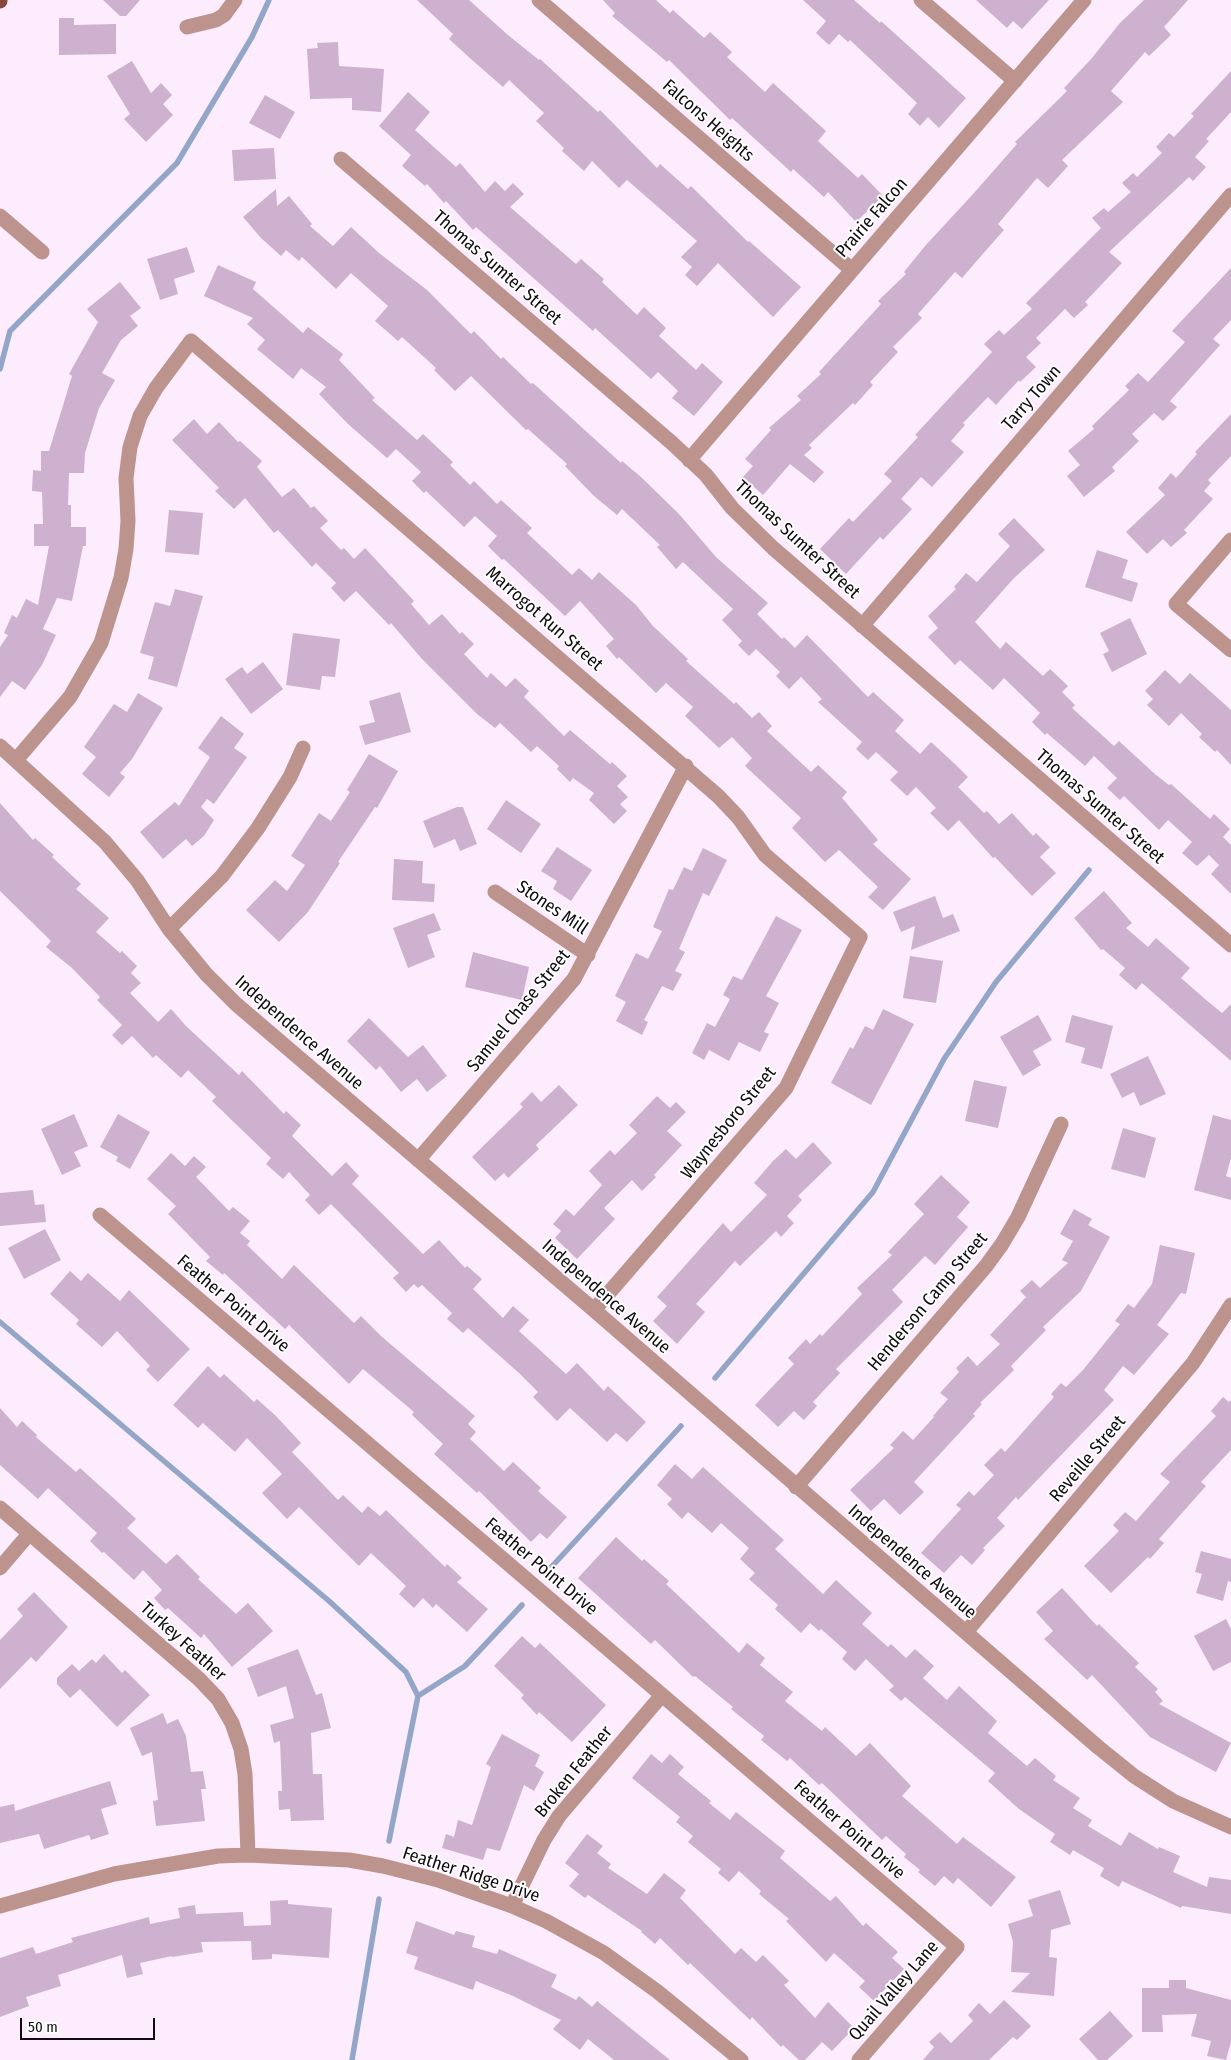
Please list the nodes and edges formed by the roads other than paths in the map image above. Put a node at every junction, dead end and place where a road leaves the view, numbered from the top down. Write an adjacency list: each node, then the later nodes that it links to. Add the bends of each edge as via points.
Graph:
1 (235, 0): 5 (street, via 216,20)
2 (539, 0): 11 (street, Falcons Heights)
3 (921, 0): 6 (street)
4 (1084, 0): 6 (street, Prairie Falcon)
5 (187, 27)
6 (1015, 81): 11 (street, Prairie Falcon)
7 (341, 159): 12 (street, Thomas Sumter Street)
8 (1231, 195): 14 (street, Tarry Town)
9 (0, 216): 10 (street)
10 (42, 252)
11 (852, 270): 12 (street, Prairie Falcon)
12 (689, 460): 14 (street, Thomas Sumter Street, via 766,541)
13 (1231, 540): 15 (street, via 1176,604)
14 (862, 626): 23 (street, Thomas Sumter Street)
15 (1231, 650)
16 (0, 746): 18 (street, Independence Avenue)
17 (303, 748): 21 (street, via 290,777 258,828 222,876)
18 (16, 760): 19 (street, Marrogot Run Street, via 70,697 101,643 126,549 126,478 130,447 144,409 156,388 191,341); 21 (street, Independence Avenue, via 105,842 137,880)
19 (686, 766): 22 (street, Marrogot Run Street, via 738,817 765,855); 24 (street, Samuel Chase Street)
20 (495, 892): 24 (street, Stones Mill)
21 (169, 929): 26 (street, Independence Avenue, via 236,1004)
22 (860, 937): 29 (street, Waynesboro Street, via 786,1088)
23 (1231, 945)
24 (588, 955): 26 (street, Samuel Chase Street, via 574,979)
25 (1061, 1124): 30 (street, Henderson Camp Street, via 1002,1244 980,1274)
26 (418, 1160): 29 (street, Independence Avenue)
27 (100, 1215): 35 (street, Feather Point Drive)
28 (1231, 1305): 34 (street, Reveille Street, via 1193,1362)
29 (594, 1310): 30 (street, Independence Avenue)
30 (796, 1487): 34 (street, Independence Avenue)
31 (0, 1508): 32 (street, Turkey Feather)
32 (30, 1534): 33 (street); 37 (street, Turkey Feather, via 218,1699 232,1722 241,1748)
33 (0, 1568)
34 (966, 1632): 36 (street, Independence Avenue, via 1134,1776 1173,1801)
35 (662, 1695): 39 (street, Broken Feather, via 559,1816); 40 (street, Feather Point Drive)
36 (1231, 1827)
37 (248, 1855): 38 (street, Feather Ridge Drive, via 218,1856 114,1874); 39 (street, Feather Ridge Drive, via 349,1860 383,1866 438,1880)
38 (0, 1906)
39 (512, 1906): 41 (street, Feather Ridge Drive, via 604,1953 658,1992)
40 (957, 1947): 42 (street, Quail Valley Lane)
41 (741, 2060)
42 (859, 2060)

